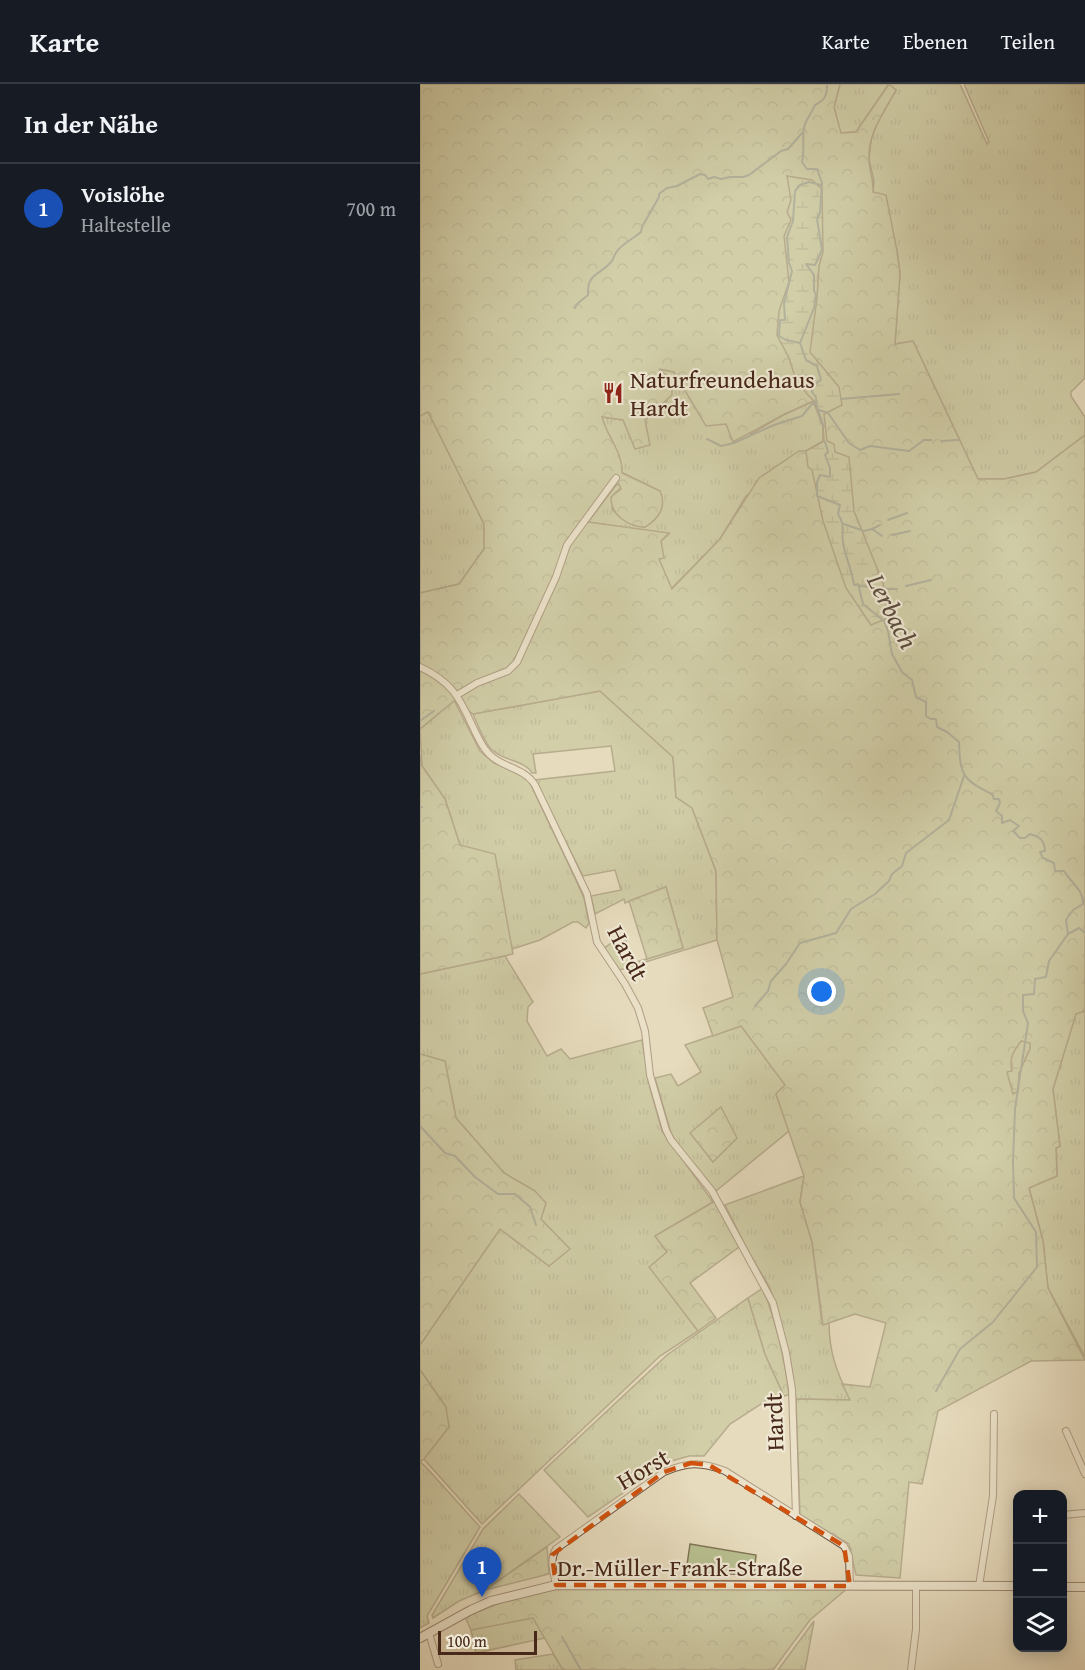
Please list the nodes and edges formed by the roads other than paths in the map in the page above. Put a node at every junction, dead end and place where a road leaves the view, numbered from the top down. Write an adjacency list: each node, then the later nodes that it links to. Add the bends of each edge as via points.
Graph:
1 (616, 478): 3 (street, via 567,545 517,662 508,671)
2 (420, 668): 3 (street, Hardt, via 438,676)
3 (457, 695): 9 (street, Hardt, via 487,751 503,764 525,773 534,785 587,894 597,942 641,1015 650,1075 666,1130 712,1191 773,1303 792,1389)
4 (994, 1414): 13 (street, via 993,1496)
5 (1066, 1431): 6 (street)
6 (1085, 1474)
7 (1085, 1513): 8 (street)
8 (1067, 1515)
9 (796, 1516): 10 (street, Horst, via 725,1471 709,1465 680,1465 664,1472 555,1549 552,1563); 11 (street, Horst, via 844,1546 849,1556)
10 (556, 1585): 11 (main road, Dr.-Müller-Frank-Straße); 17 (main road, Dr.-Müller-Frank-Straße, via 491,1601)
11 (850, 1586): 12 (main road, Dr.-Müller-Frank-Straße)
12 (916, 1586): 13 (main road, Dr.-Müller-Frank-Straße); 20 (street)
13 (979, 1586): 14 (main road, Dr.-Müller-Frank-Straße)
14 (1013, 1586)
15 (1067, 1587): 16 (main road)
16 (1085, 1587)
17 (429, 1633): 18 (main road, Dr.-Müller-Frank-Straße); 19 (street)
18 (420, 1638)
19 (438, 1664)
20 (911, 1670)

